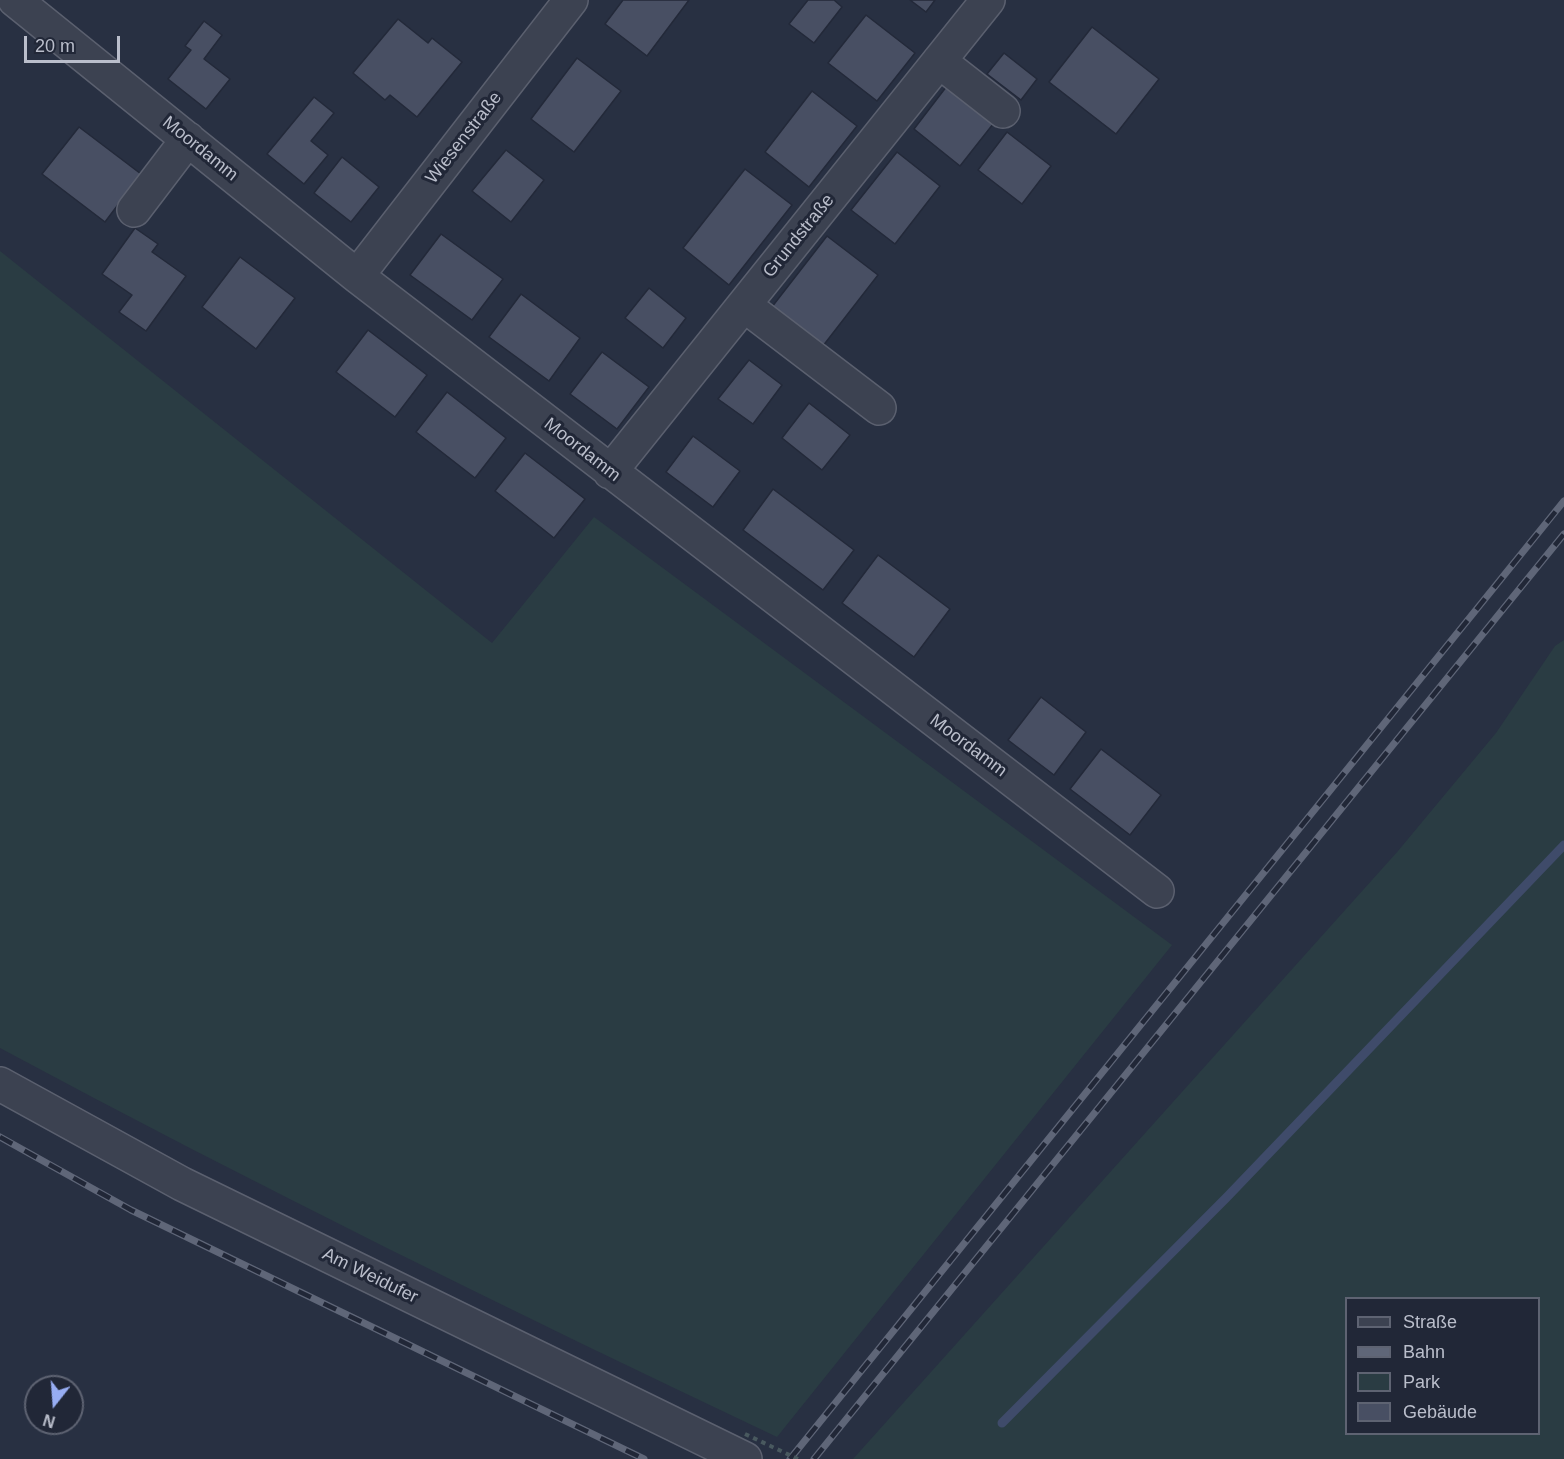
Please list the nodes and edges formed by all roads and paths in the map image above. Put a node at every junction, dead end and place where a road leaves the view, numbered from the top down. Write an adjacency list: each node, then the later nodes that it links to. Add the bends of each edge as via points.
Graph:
1 (15, 0): 6 (street, Moordamm)
2 (571, 0): 8 (street, Wiesenstraße)
3 (988, 0): 4 (street, Grundstraße)
4 (939, 61): 5 (street); 9 (street, Grundstraße)
5 (1003, 111)
6 (188, 139): 7 (street); 8 (street, Moordamm)
7 (134, 210)
8 (357, 276): 11 (street, Moordamm)
9 (744, 305): 10 (street); 11 (street, Grundstraße)
10 (879, 408)
11 (610, 472): 12 (street, Moordamm)
12 (1157, 891)
13 (0, 1084): 14 (street, Am Weidufer, via 182,1184)
14 (741, 1448): 15 (path, bridge)
15 (798, 1459)

